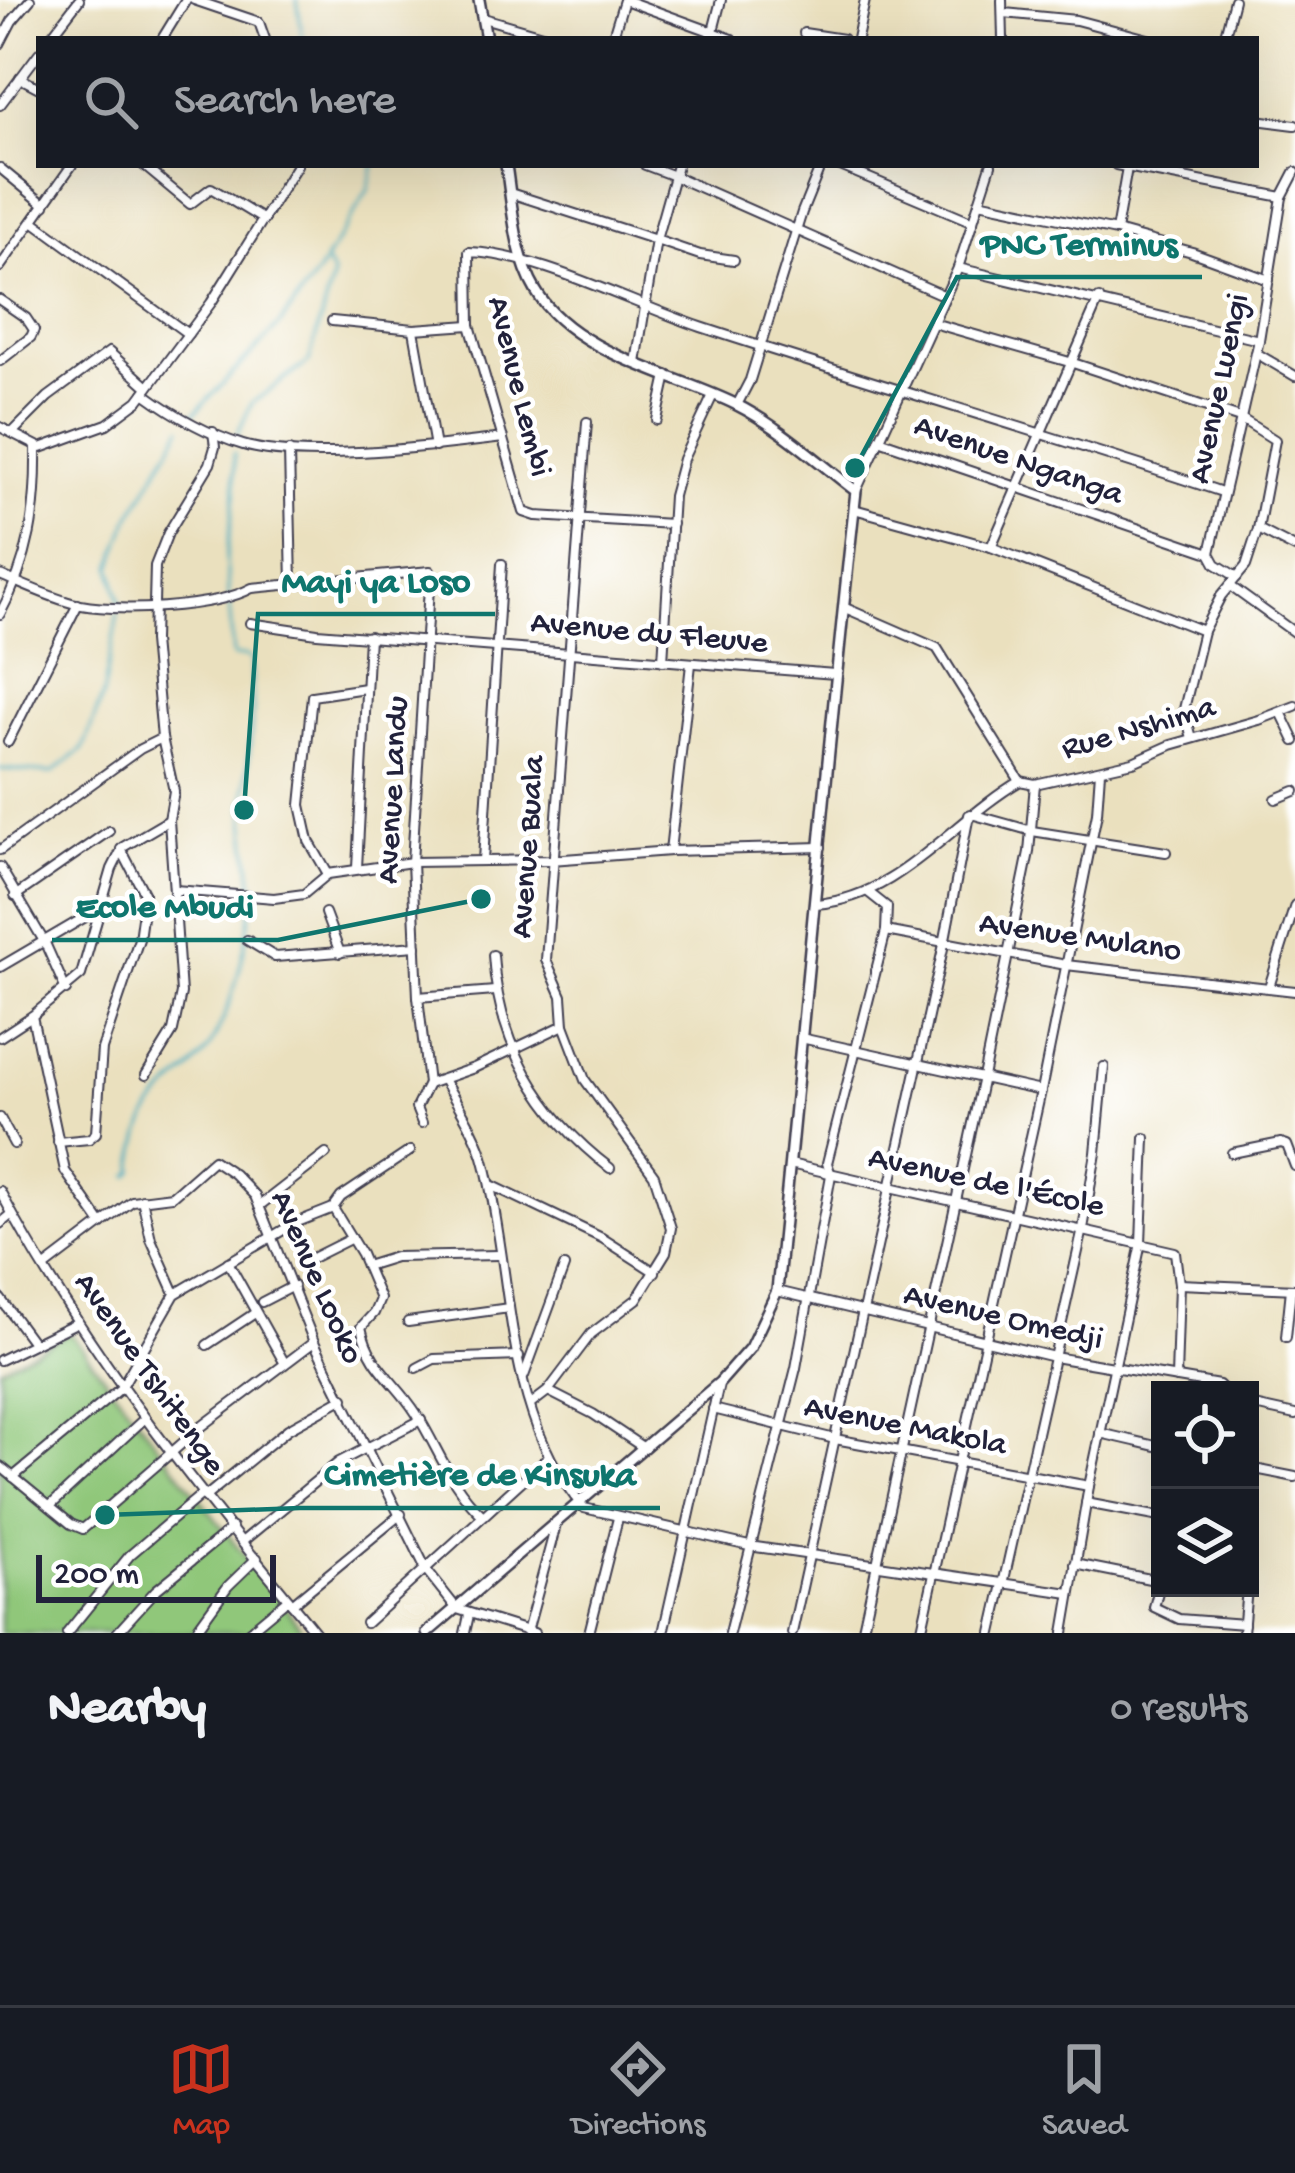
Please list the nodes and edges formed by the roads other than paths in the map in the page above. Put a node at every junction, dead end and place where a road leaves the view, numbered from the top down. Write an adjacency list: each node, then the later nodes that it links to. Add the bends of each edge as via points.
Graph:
1 (30, 0): 25 (street)
2 (79, 0): 14 (street)
3 (190, 0): 15 (street); 16 (street, via 259,22)
4 (479, 0): 11 (street)
5 (624, 0): 13 (street); 19 (street)
6 (721, 0): 13 (street)
7 (865, 0): 21 (street)
8 (1002, 0): 10 (street)
9 (1234, 0): 24 (street)
10 (1004, 14): 22 (street); 23 (street)
11 (483, 19): 17 (street); 18 (street)
12 (804, 33): 20 (street)
13 (712, 35)
14 (51, 36)
15 (164, 36)
16 (264, 36)
17 (486, 36)
18 (545, 36)
19 (613, 36)
20 (824, 36)
21 (858, 36)
22 (1004, 36)
23 (1137, 36)
24 (1225, 36)
25 (0, 44)
26 (36, 56): 27 (street)
27 (20, 78): 28 (street); 29 (street)
28 (36, 86)
29 (0, 105)
30 (1259, 120): 31 (street)
31 (1295, 125)
32 (0, 168): 46 (street)
33 (70, 168): 46 (street)
34 (147, 168): 47 (street, via 189,203 211,188)
35 (295, 168): 47 (street)
36 (507, 168): 43 (street)
37 (820, 168): 50 (street)
38 (845, 168): 49 (street)
39 (990, 168): 45 (street)
40 (1127, 168): 44 (street); 51 (street)
41 (675, 170): 50 (street); 52 (street)
42 (1295, 172): 44 (street, Avenue Luengi)
43 (511, 194): 52 (street); 53 (street)
44 (1282, 197): 57 (street, Avenue Luengi)
45 (979, 202): 49 (street); 51 (street)
46 (45, 205): 48 (street)
47 (264, 220): 66 (street)
48 (33, 221): 55 (street); 66 (street)
49 (973, 222): 56 (street)
50 (797, 229): 58 (street); 68 (street)
51 (1116, 231): 57 (street)
52 (656, 240): 54 (street); 61 (street)
53 (524, 260): 61 (street); 64 (street, Avenue Lembi, via 469,252); 71 (street, via 533,288 564,324)
54 (734, 260)
55 (0, 267)
56 (958, 268): 58 (street); 59 (street)
57 (1269, 280): 67 (street, Avenue Luengi)
58 (945, 296): 63 (street)
59 (1099, 298): 67 (street); 72 (street)
60 (0, 300): 70 (street, via 34,330)
61 (643, 307): 68 (street); 71 (street)
62 (332, 321): 65 (street)
63 (933, 323): 72 (street); 76 (street)
64 (470, 325): 65 (street); 86 (street, Avenue Lembi)
65 (414, 329): 88 (street)
66 (188, 334): 75 (street)
67 (1259, 340): 69 (street, Avenue Luengi)
68 (761, 347): 76 (street); 78 (street)
69 (1256, 353): 74 (street); 79 (street, Avenue Luengi)
70 (0, 361)
71 (636, 363): 73 (street)
72 (1073, 363): 79 (street); 85 (street)
73 (667, 376): 77 (street); 80 (street)
74 (1295, 376)
75 (146, 390): 83 (street, via 109,352); 84 (street); 89 (street, via 107,424)
76 (901, 392): 85 (street); 87 (street)
77 (712, 394): 78 (street); 96 (street, via 683,459)
78 (737, 405): 92 (street)
79 (1240, 418): 93 (street, Avenue Luengi); 97 (street, via 1276,442)
80 (657, 420)
81 (586, 422): 95 (street, Avenue Buala)
82 (0, 427): 83 (street)
83 (14, 431): 89 (street)
84 (213, 432): 90 (street); 108 (street, via 210,464 155,566)
85 (1043, 434): 91 (street); 93 (street)
86 (503, 437): 88 (street); 95 (street, Avenue Lembi, via 524,512)
87 (879, 440): 91 (street, Avenue Nganga); 92 (street)
88 (435, 446): 90 (street)
89 (36, 448): 104 (street, via 32,534)
90 (289, 451): 105 (street)
91 (1020, 485): 98 (street); 100 (street, Avenue Nganga)
92 (856, 491): 94 (street)
93 (1222, 492): 100 (street, Avenue Luengi)
94 (854, 509): 98 (street); 109 (street)
95 (579, 518): 96 (street, Avenue Lembi); 117 (street, Avenue Buala)
96 (672, 524): 118 (street)
97 (1258, 529): 99 (street); 103 (street)
98 (991, 547): 112 (street)
99 (1295, 548)
100 (1210, 553): 103 (street)
101 (502, 564): 116 (street)
102 (0, 575): 104 (street)
103 (1238, 577): 106 (street)
104 (17, 582): 107 (street); 110 (street)
105 (292, 584): 108 (street); 115 (street, Avenue Landu, via 430,571)
106 (1230, 586): 112 (street); 113 (street)
107 (78, 604): 108 (street); 127 (street)
108 (154, 606): 124 (street)
109 (843, 607): 120 (street); 129 (street, via 938,648)
110 (0, 614)
111 (250, 622): 114 (street, Avenue du Fleuve)
112 (1203, 631): 125 (street, via 1185,694)
113 (1295, 633)
114 (369, 636): 115 (street, Avenue du Fleuve); 121 (street, Avenue Landu)
115 (428, 640): 116 (street, Avenue du Fleuve); 145 (street, Avenue Landu)
116 (494, 644): 117 (street, Avenue du Fleuve); 143 (street)
117 (568, 654): 118 (street, Avenue du Fleuve); 144 (street, Avenue Buala)
118 (663, 661): 119 (street, Avenue du Fleuve)
119 (691, 664): 120 (street, Avenue du Fleuve); 141 (street)
120 (835, 674): 138 (street)
121 (365, 688): 147 (street, Avenue Landu); 148 (street, via 312,696 301,805)
122 (1295, 706): 123 (street, Rue Nshima)
123 (1281, 712): 125 (street, Rue Nshima); 126 (street)
124 (162, 738): 134 (street, via 174,791); 140 (street)
125 (1192, 738): 128 (street, Rue Nshima)
126 (1295, 741)
127 (8, 742)
128 (1100, 771): 130 (street, Rue Nshima); 137 (street)
129 (1020, 782): 130 (street, Rue Nshima); 133 (street, Rue Nshima)
130 (1035, 784): 136 (street)
131 (1295, 791): 132 (street)
132 (1276, 799)
133 (970, 815): 136 (street); 150 (street, Rue Nshima); 159 (street)
134 (169, 820): 139 (street); 149 (street)
135 (109, 831): 151 (street)
136 (1032, 831): 137 (street); 162 (street)
137 (1092, 840): 142 (street); 164 (street)
138 (821, 847): 141 (street); 152 (street)
139 (121, 849): 154 (street); 187 (street, via 144,893 139,938 102,1049 96,1132)
140 (0, 850)
141 (670, 850): 144 (street)
142 (1166, 852)
143 (483, 860): 144 (street); 145 (street)
144 (551, 860): 172 (street, Avenue Buala, via 546,960)
145 (412, 862): 147 (street); 160 (street, Avenue Landu)
146 (0, 867): 151 (street)
147 (357, 868): 148 (street)
148 (328, 874): 149 (street, via 304,894)
149 (175, 890): 179 (street, via 181,992 173,1031)
150 (868, 892): 152 (street, Rue Nshima); 156 (street, via 887,907)
151 (15, 896): 158 (street)
152 (817, 904): 174 (street)
153 (1295, 905): 166 (street)
154 (100, 908): 158 (street); 167 (street, via 86,969)
155 (325, 913): 161 (street)
156 (886, 931): 159 (street, Avenue Mulano); 175 (street)
157 (247, 940): 161 (street, via 274,957)
158 (45, 943): 165 (street); 167 (street)
159 (944, 944): 162 (street, Avenue Mulano); 177 (street)
160 (416, 946): 161 (street); 170 (street, Avenue Landu)
161 (340, 953)
162 (1008, 954): 164 (street, Avenue Mulano); 180 (street)
163 (493, 955): 168 (street)
164 (1066, 965): 166 (street, Avenue Mulano); 183 (street)
165 (0, 967)
166 (1269, 987): 169 (street, Avenue Mulano)
167 (66, 989): 171 (street)
168 (495, 991): 170 (street); 176 (street)
169 (1295, 991)
170 (418, 997): 182 (street, Avenue Landu)
171 (32, 1016): 173 (street); 187 (street)
172 (564, 1025): 176 (street); 217 (street, Avenue Buala, via 585,1080 654,1175 671,1228)
173 (0, 1036)
174 (801, 1037): 175 (street); 192 (street)
175 (855, 1047): 177 (street); 195 (street, via 827,1163)
176 (515, 1048): 181 (street); 194 (street, via 560,1126)
177 (918, 1064): 180 (street); 197 (street)
178 (1103, 1067): 207 (street)
179 (146, 1075)
180 (983, 1077): 183 (street); 200 (street)
181 (444, 1081): 182 (street); 196 (street, via 479,1145)
182 (428, 1084): 185 (street, Avenue Landu, via 416,1108)
183 (1041, 1091): 203 (street)
184 (0, 1118): 188 (street)
185 (422, 1123)
186 (1145, 1138): 210 (street)
187 (58, 1142): 206 (street, via 65,1171)
188 (14, 1144)
189 (410, 1151): 202 (street)
190 (1232, 1153): 193 (street, via 1281,1143)
191 (326, 1154): 201 (street)
192 (790, 1164): 195 (street, Avenue de l'École); 221 (street)
193 (1295, 1166)
194 (610, 1168)
195 (831, 1175): 197 (street, Avenue de l'École); 224 (street)
196 (489, 1184): 211 (street); 217 (street)
197 (890, 1189): 200 (street, Avenue de l'École); 227 (street)
198 (0, 1191): 204 (street, Avenue Tshitenge)
199 (142, 1199): 201 (street, Avenue Looko, via 172,1196 213,1160); 206 (street, Avenue Looko); 222 (street)
200 (955, 1202): 203 (street, Avenue de l'École); 231 (street)
201 (260, 1206): 209 (street, Avenue Looko)
202 (333, 1208): 208 (street); 209 (street)
203 (1014, 1213): 207 (street, Avenue de l'École); 233 (street)
204 (12, 1214): 205 (street); 215 (street, Avenue Tshitenge)
205 (0, 1224)
206 (101, 1224): 215 (street, Avenue Looko)
207 (1083, 1229): 210 (street, Avenue de l'École); 238 (street)
208 (352, 1238): 213 (street); 214 (street)
209 (272, 1239): 212 (street); 219 (street, Avenue Looko)
210 (1141, 1243): 218 (street, Avenue de l'École, via 1178,1256); 242 (street)
211 (500, 1255): 214 (street, via 394,1257); 226 (street)
212 (228, 1262): 222 (street); 228 (street)
213 (304, 1262)
214 (366, 1266): 255 (street, via 380,1299 361,1330 385,1378)
215 (45, 1267): 230 (street, Avenue Tshitenge)
216 (564, 1267): 243 (street)
217 (655, 1271): 248 (street, Avenue Buala)
218 (1179, 1285): 220 (street); 244 (street)
219 (292, 1286): 225 (street); 234 (street, Avenue Looko)
220 (1293, 1289): 232 (street)
221 (777, 1292): 224 (street, Avenue Omedji); 246 (street, via 750,1348)
222 (175, 1294): 247 (street)
223 (0, 1298): 235 (street)
224 (808, 1300): 227 (street, Avenue Omedji); 256 (street)
225 (262, 1302)
226 (509, 1308): 229 (street); 237 (street)
227 (863, 1311): 231 (street, Avenue Omedji); 258 (street)
228 (255, 1313): 236 (street); 240 (street)
229 (408, 1322)
230 (76, 1323): 235 (street); 247 (street, Avenue Tshitenge)
231 (927, 1328): 233 (street, Avenue Omedji); 262 (street)
232 (1286, 1337)
233 (987, 1340): 238 (street, Avenue Omedji); 265 (street)
234 (314, 1342): 240 (street); 249 (street, Avenue Looko)
235 (33, 1343): 239 (street)
236 (207, 1345)
237 (519, 1356): 241 (street, via 434,1359); 243 (street)
238 (1054, 1358): 242 (street, Avenue Omedji); 269 (street)
239 (0, 1360)
240 (284, 1362): 263 (street)
241 (417, 1368)
242 (1112, 1370): 244 (street, Avenue Omedji); 257 (street)
243 (524, 1376): 250 (street)
244 (1176, 1378): 245 (street, Avenue Omedji)
245 (1190, 1381)
246 (720, 1382): 252 (street); 261 (street)
247 (121, 1388): 254 (street, Avenue Tshitenge); 268 (street)
248 (548, 1390): 250 (street, Avenue Buala); 261 (street)
249 (344, 1398): 259 (street, Avenue Looko); 272 (street)
250 (531, 1404): 264 (street)
251 (1259, 1408): 253 (street)
252 (713, 1409): 256 (street, Avenue Makola); 282 (street)
253 (1295, 1415)
254 (144, 1419): 263 (street, Avenue Tshitenge); 275 (street)
255 (421, 1420): 259 (street); 278 (street, via 438,1460)
256 (779, 1427): 258 (street, Avenue Makola); 284 (street)
257 (1100, 1433): 260 (street); 271 (street)
258 (836, 1439): 262 (street, Avenue Makola); 285 (street)
259 (366, 1445): 276 (street, Avenue Looko); 283 (street)
260 (1151, 1445)
261 (644, 1448): 273 (street)
262 (899, 1452): 265 (street, Avenue Makola); 287 (street)
263 (171, 1454): 272 (street, Avenue Tshitenge); 275 (street, via 83,1529)
264 (547, 1458): 273 (street); 278 (street)
265 (959, 1461): 269 (street, Avenue Makola); 290 (street)
266 (0, 1466): 268 (street)
267 (1259, 1470): 270 (street)
268 (14, 1477): 275 (street)
269 (1026, 1477): 271 (street, Avenue Makola); 291 (street)
270 (1295, 1477)
271 (1089, 1486): 274 (street)
272 (203, 1496): 281 (street, Avenue Tshitenge); 301 (street, via 130,1555)
273 (580, 1503): 279 (street); 280 (street)
274 (1086, 1503): 277 (street); 288 (street)
275 (50, 1506)
276 (401, 1514): 289 (street, Avenue Looko); 294 (street)
277 (1151, 1515)
278 (483, 1516): 289 (street)
279 (618, 1518): 282 (street); 307 (street)
280 (556, 1525): 295 (street); 300 (street)
281 (232, 1528): 283 (street, Avenue Tshitenge); 302 (street)
282 (686, 1531): 284 (street); 308 (street)
283 (243, 1541): 286 (street, Avenue Tshitenge)
284 (749, 1546): 285 (street); 309 (street)
285 (809, 1554): 287 (street); 310 (street)
286 (257, 1558): 294 (street, Avenue Tshitenge); 303 (street)
287 (875, 1564): 290 (street); 311 (street)
288 (1076, 1564): 292 (street); 298 (street, via 1155,1580 1154,1607 1179,1619)
289 (428, 1571): 295 (street, Avenue Looko); 297 (street)
290 (934, 1573): 291 (street); 312 (street)
291 (1004, 1584): 292 (street); 313 (street)
292 (1070, 1593): 314 (street)
293 (1246, 1597): 298 (street)
294 (290, 1601): 299 (street, Avenue Tshitenge); 304 (street)
295 (457, 1609): 296 (street); 305 (street)
296 (469, 1616): 300 (street); 306 (street)
297 (366, 1623)
298 (1244, 1628)
299 (311, 1631)
300 (529, 1632)
301 (67, 1633)
302 (117, 1633)
303 (194, 1633)
304 (247, 1633)
305 (428, 1633)
306 (465, 1633)
307 (590, 1633)
308 (663, 1633)
309 (729, 1633)
310 (792, 1633)
311 (862, 1633)
312 (921, 1633)
313 (992, 1633)
314 (1064, 1633)

